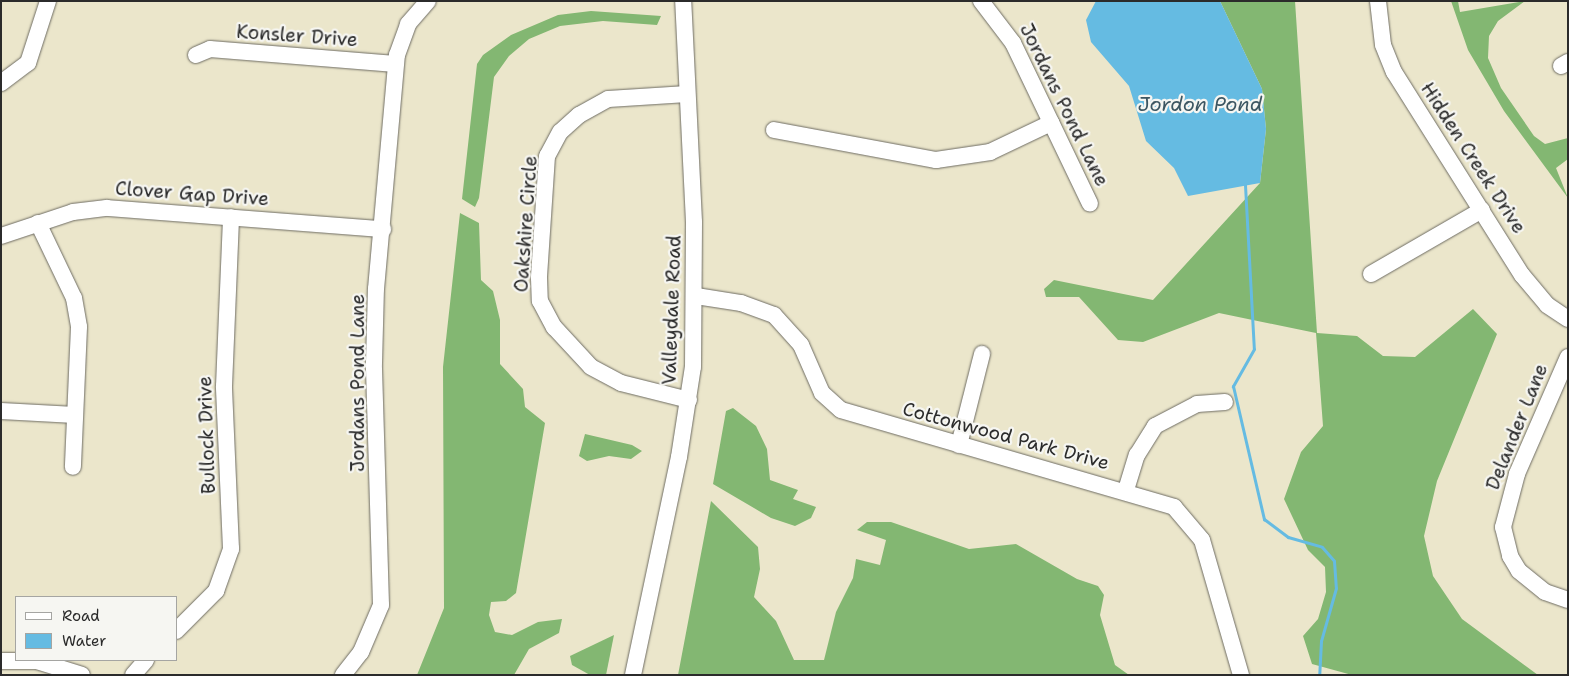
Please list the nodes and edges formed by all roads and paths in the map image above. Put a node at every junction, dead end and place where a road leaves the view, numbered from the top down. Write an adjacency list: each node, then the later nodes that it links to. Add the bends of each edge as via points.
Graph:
1 (48, 1): 8 (street, via 28,64)
2 (428, 1): 7 (street, Jordans Pond Lane, via 408,24)
3 (683, 1): 9 (street, Valleydale Road)
4 (1378, 1): 13 (street, Hidden Creek Drive, via 1383,46 1394,72)
5 (988, 3): 10 (street, Jordans Pond Lane, via 1013,43)
6 (196, 55): 7 (street, Konsler Drive, via 210,50)
7 (396, 64): 16 (street, Jordans Pond Lane)
8 (1, 83)
9 (687, 94): 19 (street, Valleydale Road); 23 (street, Oakshire Circle, via 608,99 579,115 560,132 547,156 539,278 540,301 554,327 591,367 621,382)
10 (1051, 123): 11 (street, via 984,154 936,160); 12 (street, Jordans Pond Lane)
11 (774, 130)
12 (1090, 204)
13 (1482, 210): 18 (street); 20 (street, Hidden Creek Drive, via 1536,294)
14 (231, 217): 15 (street, Clover Gap Drive, via 107,208 73,212); 16 (street, Clover Gap Drive); 31 (street, Bullock Drive, via 224,386 231,549 216,591)
15 (38, 223): 17 (street, Clover Gap Drive); 26 (street, via 74,298 79,328)
16 (383, 229): 38 (street, Jordans Pond Lane, via 374,362 381,605 362,652)
17 (1, 236)
18 (1371, 274)
19 (696, 296): 23 (street, Valleydale Road); 27 (street, Cottonwood Park Drive, via 755,306 774,315 801,345 822,393 841,410)
20 (1568, 319)
21 (982, 354): 27 (street)
22 (1568, 357): 30 (street, Delander Lane, via 1517,474 1503,527 1510,556 1519,571 1545,592)
23 (689, 400): 39 (street, Valleydale Road)
24 (1225, 402): 29 (street, via 1190,406 1155,426 1137,455)
25 (1, 411): 26 (street)
26 (75, 415): 28 (street)
27 (959, 445): 29 (street, Cottonwood Park Drive)
28 (73, 467)
29 (1126, 490): 40 (street, Cottonwood Park Drive, via 1174,507 1198,531)
30 (1568, 600)
31 (178, 629)
32 (1, 660): 33 (street)
33 (15, 660)
34 (37, 661): 36 (street)
35 (145, 661): 37 (street)
36 (82, 675)
37 (133, 675)
38 (343, 675)
39 (633, 675)
40 (1241, 675)

